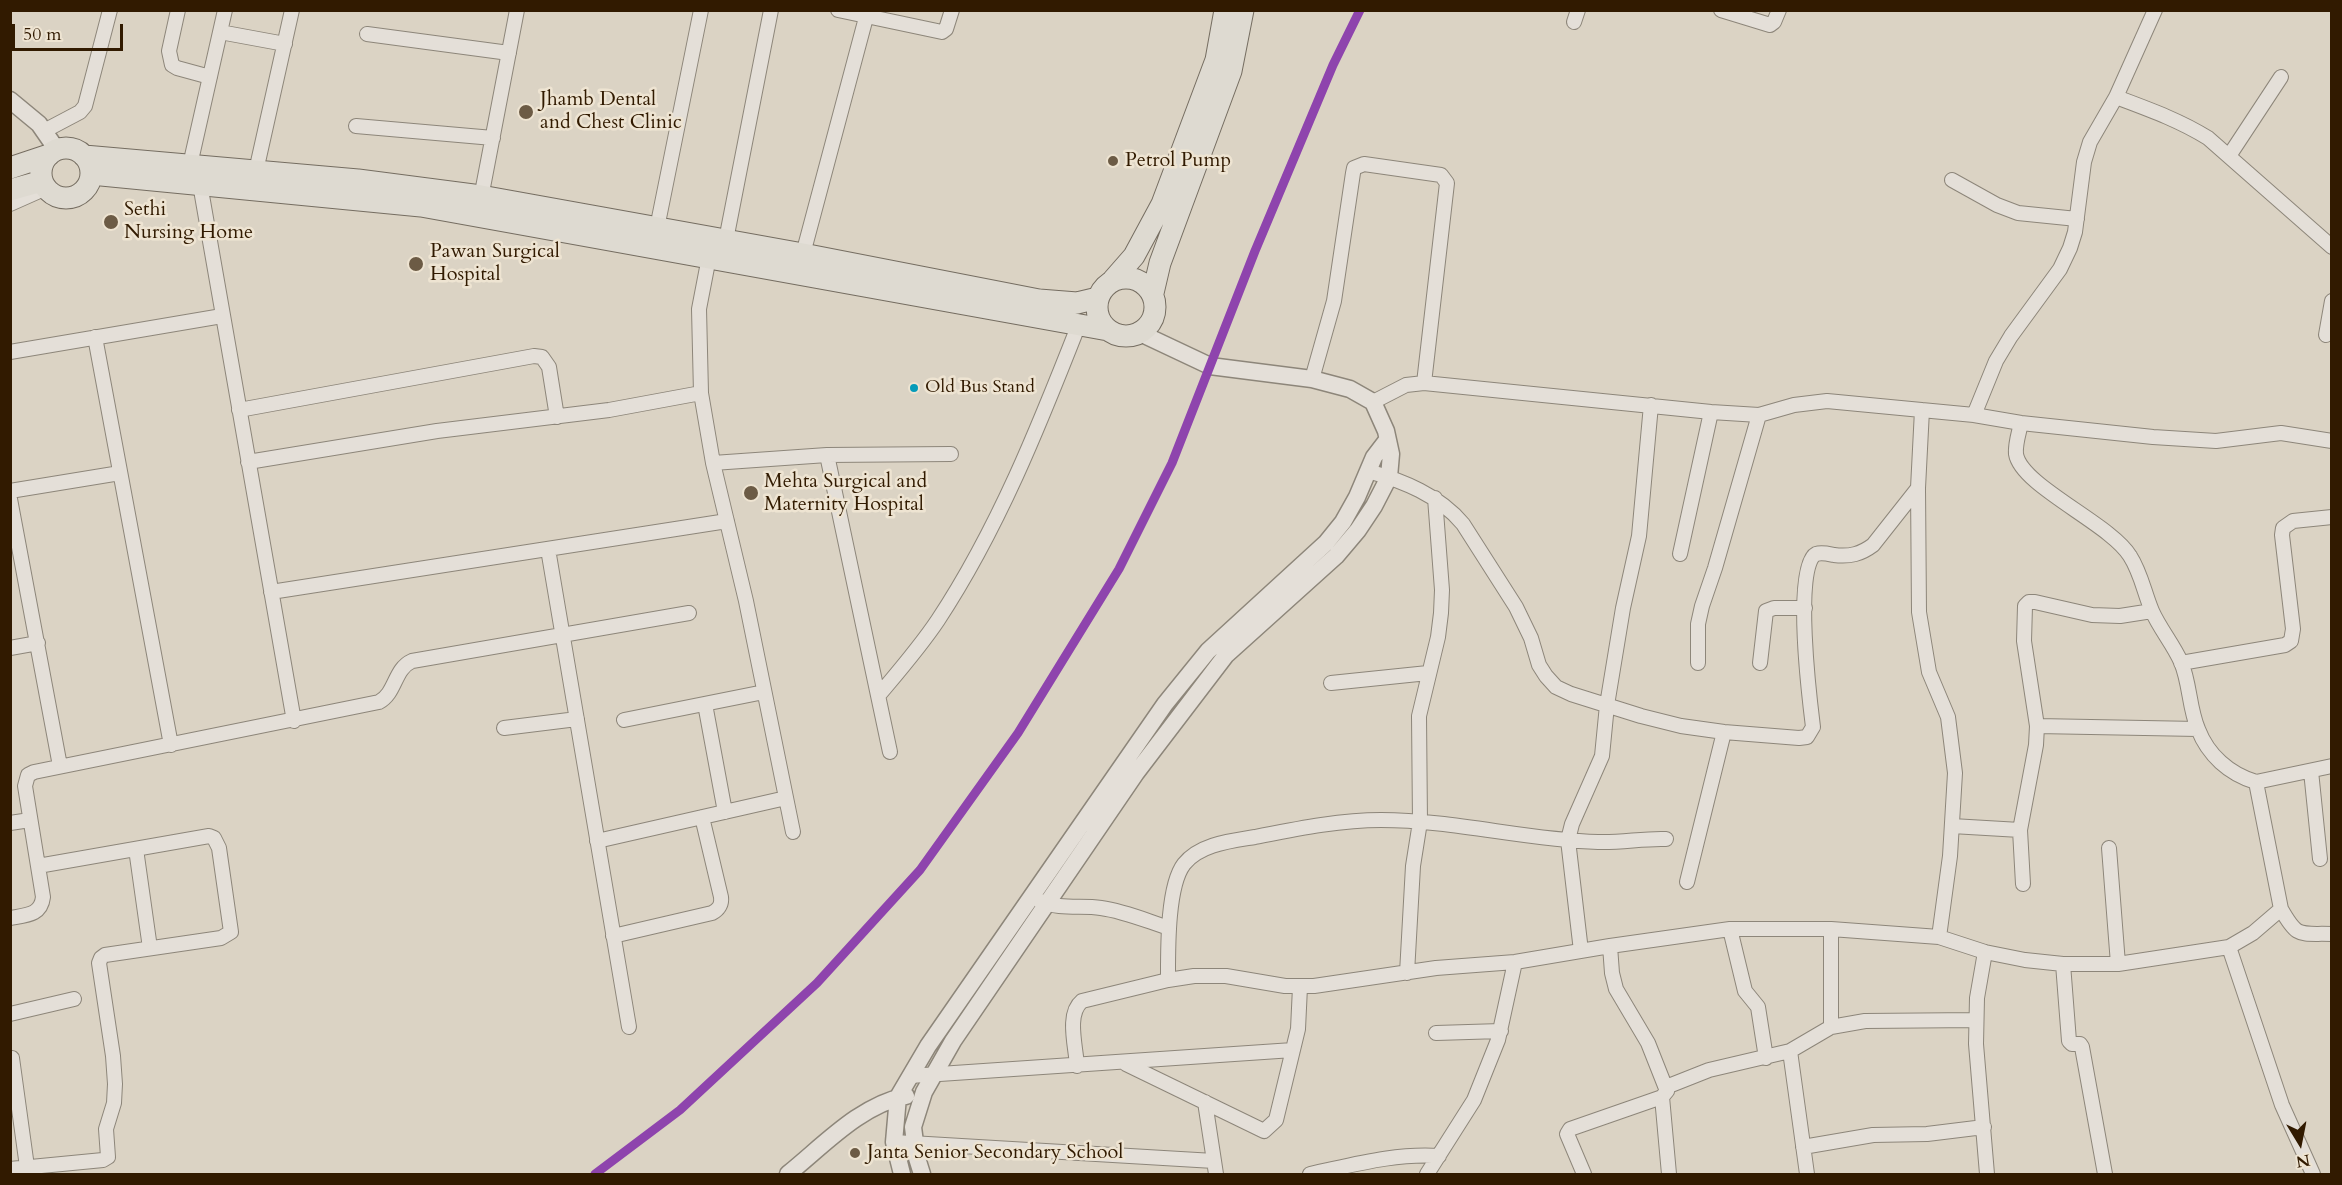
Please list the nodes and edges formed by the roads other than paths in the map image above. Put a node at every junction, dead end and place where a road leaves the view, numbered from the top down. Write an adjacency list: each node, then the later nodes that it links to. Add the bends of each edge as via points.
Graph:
1 (110, 10): 25 (street, via 86,106)
2 (178, 10): 20 (street, via 170,51 172,65)
3 (225, 10): 16 (street)
4 (292, 10): 18 (street)
5 (517, 10): 19 (street)
6 (701, 10): 39 (street)
7 (771, 10): 40 (street)
8 (838, 10): 15 (street)
9 (952, 10): 15 (street, via 942,32)
10 (1225, 10): 43 (main road, via 1216,60 1162,204 1134,256)
11 (1243, 10): 44 (main road, via 1231,71 1160,263)
12 (1720, 10): 13 (street, via 1770,25)
13 (1779, 10)
14 (2155, 10): 22 (street)
15 (867, 13): 42 (street)
16 (220, 32): 18 (street); 20 (street)
17 (367, 34): 19 (street)
18 (285, 44): 31 (street)
19 (509, 53): 26 (street)
20 (210, 77): 32 (street)
21 (2281, 77): 28 (street)
22 (2116, 96): 28 (street, via 2187,125); 38 (street, via 2090,142)
23 (10, 100): 25 (street)
24 (356, 126): 26 (street)
25 (44, 131): 27 (street)
26 (493, 138): 37 (street)
27 (53, 152): 29 (main road, via 67,148 79,151); 30 (main road); 34 (main road, via 40,172)
28 (2229, 156): 41 (street)
29 (88, 165): 32 (main road); 34 (main road, via 89,183 75,196 56,196)
30 (10, 168)
31 (256, 171): 32 (main road); 37 (main road, via 358,180)
32 (195, 174): 37 (main road, via 421,206); 47 (street)
33 (1952, 180): 38 (street, via 2018,213)
34 (44, 185): 35 (main road); 36 (street)
35 (10, 190)
36 (10, 204)
37 (480, 206): 39 (main road); 40 (main road)
38 (2077, 219): 63 (street, via 2060,269 1996,361)
39 (657, 228): 40 (main road)
40 (716, 245): 42 (main road); 48 (main road); 56 (street, via 699,309)
41 (2331, 247)
42 (803, 254): 45 (main road, via 1039,300 1077,303)
43 (1113, 280): 44 (main road, via 1136,279); 45 (main road)
44 (1153, 294): 50 (main road, via 1154,316)
45 (1098, 298): 49 (main road, via 1100,320)
46 (2331, 301): 51 (street)
47 (222, 316): 52 (street); 59 (street)
48 (1079, 324): 49 (main road); 96 (street, via 1035,437 971,566 937,621)
49 (1108, 330): 50 (main road, via 1117,335)
50 (1140, 333): 54 (street, via 1210,366)
51 (2326, 335)
52 (95, 337): 53 (street); 73 (street)
53 (10, 352)
54 (1312, 379): 55 (street, via 1334,301 1354,168 1364,164 1441,175 1447,183); 57 (street, via 1350,389)
55 (1424, 383): 57 (street, via 1406,386); 58 (street)
56 (701, 393): 64 (street); 71 (street)
57 (1372, 402): 66 (street, via 1382,417)
58 (1651, 405): 61 (street); 98 (street, via 1639,536)
59 (239, 410): 64 (street, via 534,356 542,357 549,367); 70 (street)
60 (1922, 410): 62 (street, via 1827,401); 63 (street); 75 (street)
61 (1711, 412): 62 (street); 82 (street)
62 (1759, 415): 90 (street, via 1702,606)
63 (1974, 415): 65 (street)
64 (556, 417): 70 (street, via 437,431)
65 (2021, 423): 67 (street, via 2216,441 2281,433); 85 (street, via 2018,460 2050,492 2118,541 2137,566)
66 (1387, 440): 72 (street); 74 (street, via 1391,454)
67 (2331, 441)
68 (951, 454): 69 (street)
69 (827, 455): 71 (street); 96 (street)
70 (248, 462): 83 (street)
71 (713, 463): 80 (street)
72 (1368, 471): 74 (street); 130 (street, via 1358,497 1326,543 1208,651 1165,704)
73 (120, 473): 76 (street); 106 (street)
74 (1389, 477): 77 (street); 131 (street, via 1358,530 1336,556 1226,655 1136,773)
75 (1918, 488): 84 (street, via 1864,552 1812,557 1804,592); 118 (street, via 1919,612 1929,672 1948,717 1955,773)
76 (10, 491)
77 (1435, 498): 93 (street, via 1442,590 1438,637); 98 (street, via 1463,524 1516,607 1546,676 1556,687)
78 (10, 499): 88 (street)
79 (2331, 517): 92 (street, via 2293,521 2283,528 2291,641)
80 (727, 521): 81 (street); 95 (street)
81 (548, 549): 83 (street); 87 (street)
82 (1680, 554)
83 (270, 592): 101 (street)
84 (1805, 608): 91 (street, via 1766,611); 105 (street, via 1811,733 1799,738)
85 (2152, 611): 92 (street); 102 (street, via 2092,615 2029,602 2023,612 2024,641)
86 (689, 613): 87 (street)
87 (562, 635): 99 (street); 101 (street, via 412,661 401,669 390,692 378,702)
88 (38, 643): 89 (street); 108 (street)
89 (10, 648)
90 (1698, 663)
91 (1760, 663)
92 (2181, 663): 104 (street)
93 (1428, 673): 94 (street); 116 (street, via 1419,716)
94 (1331, 682)
95 (764, 692): 97 (street); 112 (street)
96 (878, 696): 107 (street)
97 (705, 704): 100 (street); 113 (street)
98 (1607, 705): 105 (street, via 1661,721); 122 (street, via 1602,756)
99 (577, 719): 103 (street); 123 (street)
100 (624, 720)
101 (294, 721): 106 (street)
102 (2037, 726): 104 (street); 119 (street)
103 (504, 728)
104 (2198, 729): 111 (street, via 2228,770)
105 (1724, 732): 128 (street)
106 (171, 745): 108 (street)
107 (890, 752)
108 (60, 765): 115 (street, via 28,775 25,786)
109 (2331, 766): 110 (street)
110 (2311, 771): 111 (street); 126 (street)
111 (2256, 782): 132 (street)
112 (786, 798): 113 (street); 120 (street)
113 (725, 812): 114 (street)
114 (702, 817): 123 (street); 138 (street, via 721,897 719,909)
115 (30, 820): 117 (street); 127 (street)
116 (1420, 822): 122 (street); 134 (street, via 1334,823 1222,843 1196,854 1183,865 1175,884); 148 (street)
117 (10, 824)
118 (1952, 826): 119 (street); 139 (street)
119 (2020, 830): 129 (street)
120 (793, 832)
121 (1666, 839): 122 (street)
122 (1568, 840): 143 (street)
123 (597, 841): 138 (street)
124 (2109, 848): 147 (street)
125 (136, 849): 127 (street); 142 (street); 142 (street, via 204,836 214,838 219,848 231,926 231,932 221,938)
126 (2320, 859)
127 (38, 866): 133 (street, via 43,897 39,911)
128 (1687, 882)
129 (2024, 884)
130 (1031, 897): 131 (street); 165 (street)
131 (1047, 904): 134 (street, via 1101,908); 164 (street, via 952,1041)
132 (2281, 909): 137 (street, via 2296,932); 141 (street)
133 (10, 918)
134 (1169, 928): 149 (street)
135 (1730, 929): 136 (street); 140 (street); 161 (street, via 1743,983 1758,1007)
136 (1831, 929): 139 (street); 155 (street)
137 (2331, 934)
138 (614, 936): 154 (street)
139 (1939, 937): 144 (street)
140 (1610, 946): 143 (street); 167 (street, via 1616,989 1648,1043)
141 (2229, 947): 147 (street); 188 (street, via 2283,1105)
142 (150, 948): 177 (street, via 100,958 115,1084 106,1129 108,1156)
143 (1581, 951): 145 (street)
144 (1985, 952): 146 (street); 153 (street)
145 (1515, 962): 148 (street); 156 (street)
146 (2063, 964): 147 (street); 187 (street, via 2069,1041 2082,1047)
147 (2118, 964)
148 (1407, 974): 150 (street)
149 (1168, 980): 150 (street, via 1226,976); 163 (street, via 1082,1001 1076,1006 1073,1016)
150 (1300, 987): 158 (street)
151 (74, 999): 152 (street)
152 (10, 1014)
153 (1976, 1020): 155 (street, via 1865,1021); 170 (street)
154 (629, 1027)
155 (1831, 1027): 159 (street)
156 (1501, 1031): 157 (street); 174 (street, via 1474,1100)
157 (1436, 1033)
158 (1293, 1050): 162 (street); 169 (street, via 1276,1120 1264,1131)
159 (1790, 1051): 161 (street); 173 (street)
160 (12, 1058): 177 (street)
161 (1766, 1058): 167 (street, via 1709,1070)
162 (1125, 1063): 163 (street); 169 (street)
163 (1077, 1066): 164 (street)
164 (934, 1075): 165 (street); 166 (street)
165 (910, 1076): 168 (street)
166 (924, 1092): 168 (street); 172 (street, via 913,1127)
167 (1664, 1092): 183 (street, via 1570,1129 1567,1134); 184 (street)
168 (898, 1097): 171 (street); 178 (street, via 862,1114)
169 (1205, 1102): 175 (street)
170 (1984, 1127): 173 (street, via 1873,1135); 186 (street)
171 (894, 1142): 172 (street); 179 (street)
172 (915, 1142): 175 (street); 180 (street)
173 (1803, 1147): 185 (street)
174 (1439, 1156): 181 (street, via 1388,1158); 182 (street)
175 (1215, 1168)
176 (10, 1169): 177 (street)
177 (28, 1171)
178 (788, 1174)
179 (902, 1174)
180 (922, 1174)
181 (1310, 1174)
182 (1427, 1174)
183 (1584, 1174)
184 (1669, 1174)
185 (1807, 1174)
186 (1987, 1174)
187 (2105, 1174)
188 (2313, 1174)

